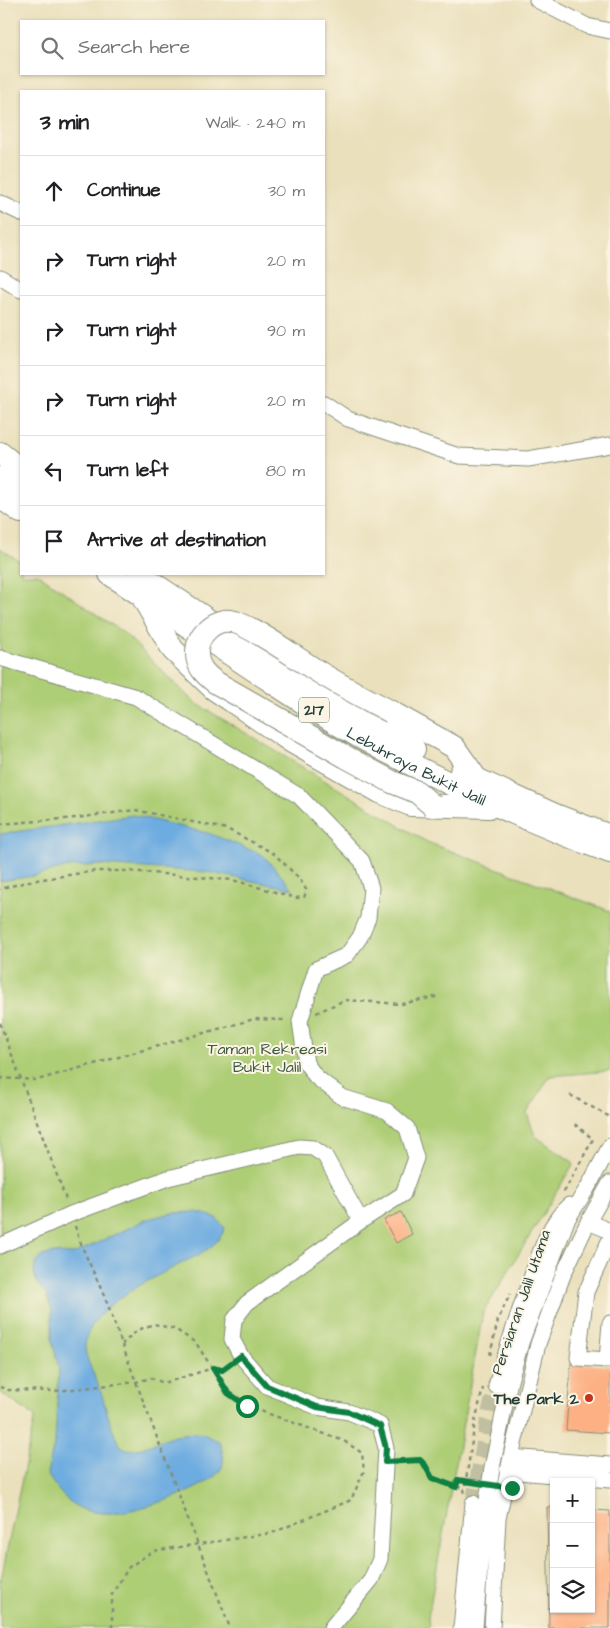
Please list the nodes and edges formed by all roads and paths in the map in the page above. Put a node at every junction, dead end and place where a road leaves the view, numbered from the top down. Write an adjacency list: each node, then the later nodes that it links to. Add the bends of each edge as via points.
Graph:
1 (537, 0): 2 (street, via 587,26)
2 (610, 31)
3 (0, 203): 4 (street)
4 (20, 213)
5 (0, 277): 6 (street)
6 (20, 289)
7 (325, 404): 8 (street, via 348,419 459,456 528,459)
8 (610, 445)
9 (0, 453): 10 (highway)
10 (20, 469)
11 (0, 478): 12 (highway)
12 (11, 502)
13 (113, 575): 14 (highway, Lebuhraya Bukit Jalil / 217)
14 (140, 584): 16 (highway, Lebuhraya Bukit Jalil / 217, via 322,696); 17 (highway, via 173,650 214,689 292,742 380,792 411,805); 18 (highway, Lebuhraya Bukit Jalil / 217, via 312,709 440,780)
15 (0, 658): 24 (street, via 136,697 299,796 362,861 371,888 368,918 347,955 316,969)
16 (478, 781): 17 (highway, bridge, via 454,747 234,622 220,621 212,625 198,642 199,664 215,682 392,782 418,792); 20 (highway, Lebuhraya Bukit Jalil / 217)
17 (433, 806): 18 (highway)
18 (498, 807): 21 (highway, Lebuhraya Bukit Jalil / 217)
19 (0, 824): 22 (path, via 135,810 226,829 273,853 299,878 307,891 304,897 296,898 233,880 129,871 94,871)
20 (610, 836)
21 (610, 852)
22 (0, 889)
23 (440, 996): 24 (path, via 401,1004 344,1000)
24 (300, 1021): 27 (path, via 254,1020 38,1080); 34 (street, via 306,1063 316,1077 342,1097 387,1111 407,1128 414,1151 416,1158 403,1194)
25 (0, 1023): 27 (path)
26 (0, 1078): 27 (path)
27 (21, 1079): 33 (path)
28 (570, 1095): 29 (path)
29 (610, 1117)
30 (610, 1146): 31 (street, Persiaran Jalil Utama)
31 (588, 1188): 44 (street, via 559,1214 542,1247); 46 (street, Persiaran Jalil Utama, via 567,1220 522,1340)
32 (607, 1196): 35 (street, Persiaran Jalil Utama)
33 (71, 1214): 34 (street, via 168,1178 299,1147 313,1148 325,1156); 38 (street); 40 (path)
34 (360, 1221): 41 (street, via 247,1303 234,1320 232,1339)
35 (588, 1222): 36 (street); 47 (street, Persiaran Jalil Utama, via 563,1275 538,1344)
36 (610, 1231)
37 (610, 1239): 39 (street, via 586,1292 578,1358 607,1360)
38 (0, 1250)
39 (610, 1323)
40 (122, 1345): 42 (path, via 138,1330 154,1324 175,1329 196,1343); 43 (path)
41 (241, 1356): 42 (path, via 222,1370); 48 (street, via 267,1386 317,1407 349,1412 380,1426 386,1448)
42 (213, 1368): 43 (path, via 164,1383 150,1378); 56 (path, via 228,1393 247,1406 344,1441 362,1453 364,1470 351,1500 272,1533)
43 (136, 1382): 45 (path, via 56,1391); 56 (path)
44 (496, 1386)
45 (0, 1387)
46 (496, 1450): 47 (street); 61 (street, Persiaran Jalil Utama, via 484,1519)
47 (510, 1460): 50 (street); 62 (street, Persiaran Jalil Utama, via 498,1519)
48 (385, 1462): 52 (path, via 420,1460 432,1478); 59 (street, via 380,1559 371,1580)
49 (610, 1465): 50 (street)
50 (561, 1469): 51 (street)
51 (610, 1480)
52 (456, 1487): 53 (path); 54 (path, bridge, via 458,1480)
53 (465, 1488)
54 (512, 1488)
55 (473, 1503): 60 (street)
56 (197, 1544): 57 (path, via 153,1551 129,1566 112,1594); 58 (path)
57 (112, 1628)
58 (230, 1628)
59 (331, 1628)
60 (462, 1628)
61 (475, 1628)
62 (492, 1628)

